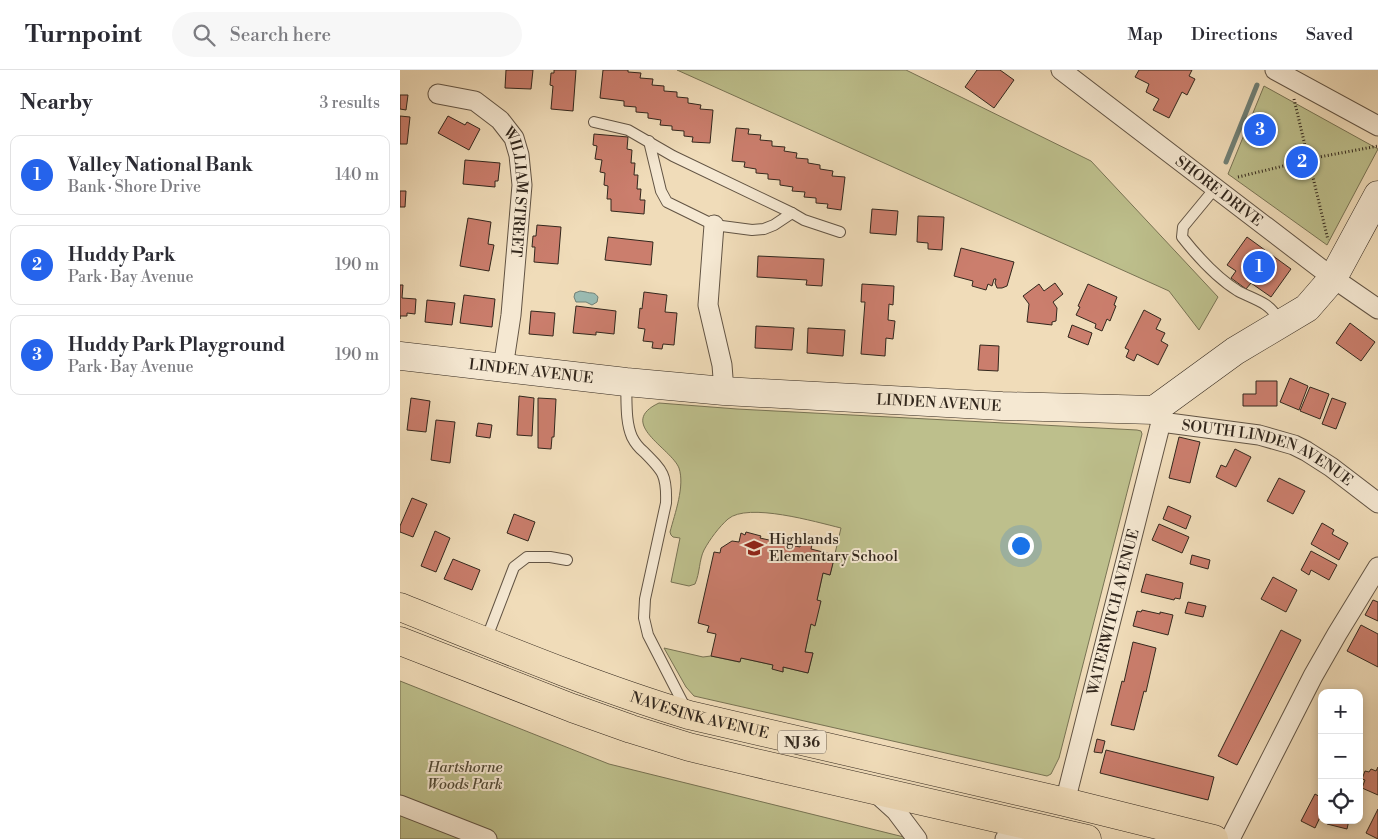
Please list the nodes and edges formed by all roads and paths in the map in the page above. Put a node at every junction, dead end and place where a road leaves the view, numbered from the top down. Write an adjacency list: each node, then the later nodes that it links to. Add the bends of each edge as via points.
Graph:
1 (1061, 70): 14 (street, SHORE DRIVE)
2 (1275, 70): 6 (street)
3 (438, 94): 24 (street, WILLIAM STREET, via 475,101 500,120 514,138 519,155 522,185)
4 (1293, 97): 9 (path)
5 (594, 122): 7 (lane, via 621,127)
6 (1378, 126)
7 (649, 141): 16 (lane, via 673,156); 17 (lane, via 661,191 667,202)
8 (1378, 146): 10 (path)
9 (1307, 154)
10 (1314, 158)
11 (1304, 161): 13 (path)
12 (1310, 165): 19 (path)
13 (1238, 177)
14 (1216, 188): 20 (street, SHORE DRIVE); 22 (lane, via 1183,227 1182,237 1224,280 1239,292 1266,305)
15 (1378, 195): 20 (street)
16 (792, 213): 17 (lane, via 764,229); 18 (lane)
17 (714, 225): 26 (street, via 708,305 722,364)
18 (840, 232)
19 (1328, 242)
20 (1333, 278): 21 (street, SHORE DRIVE); 22 (street, via 1307,308)
21 (1378, 310)
22 (1282, 323): 27 (street, via 1235,351)
23 (400, 356): 24 (street, LINDEN AVENUE)
24 (503, 368): 25 (street, LINDEN AVENUE)
25 (626, 382): 26 (street, LINDEN AVENUE); 34 (lane, via 628,425 632,436 660,468 666,487 644,618 647,632)
26 (724, 391): 27 (street, LINDEN AVENUE)
27 (1158, 416): 28 (street, SOUTH LINDEN AVENUE, via 1259,435 1294,446 1331,467); 36 (street, WATERWITCH AVENUE)
28 (1378, 502)
29 (567, 560): 33 (lane, via 527,557 514,567)
30 (1378, 568): 44 (street, via 1313,676)
31 (400, 607): 33 (highway, NAVESINK AVENUE / NJ 36)
32 (400, 641): 35 (highway, NAVESINK AVENUE / NJ 36, via 631,729 689,747)
33 (485, 641): 34 (highway, NAVESINK AVENUE / NJ 36, via 643,701)
34 (689, 715): 36 (highway, NAVESINK AVENUE / NJ 36)
35 (873, 789): 38 (highway, NAVESINK AVENUE / NJ 36); 40 (street, via 896,811)
36 (1065, 802): 43 (highway, NAVESINK AVENUE / NJ 36)
37 (400, 805): 39 (street)
38 (1053, 831): 41 (street); 42 (highway, NAVESINK AVENUE / NJ 36)
39 (487, 839)
40 (917, 839)
41 (1005, 839)
42 (1087, 839)
43 (1214, 839)
44 (1230, 839)

